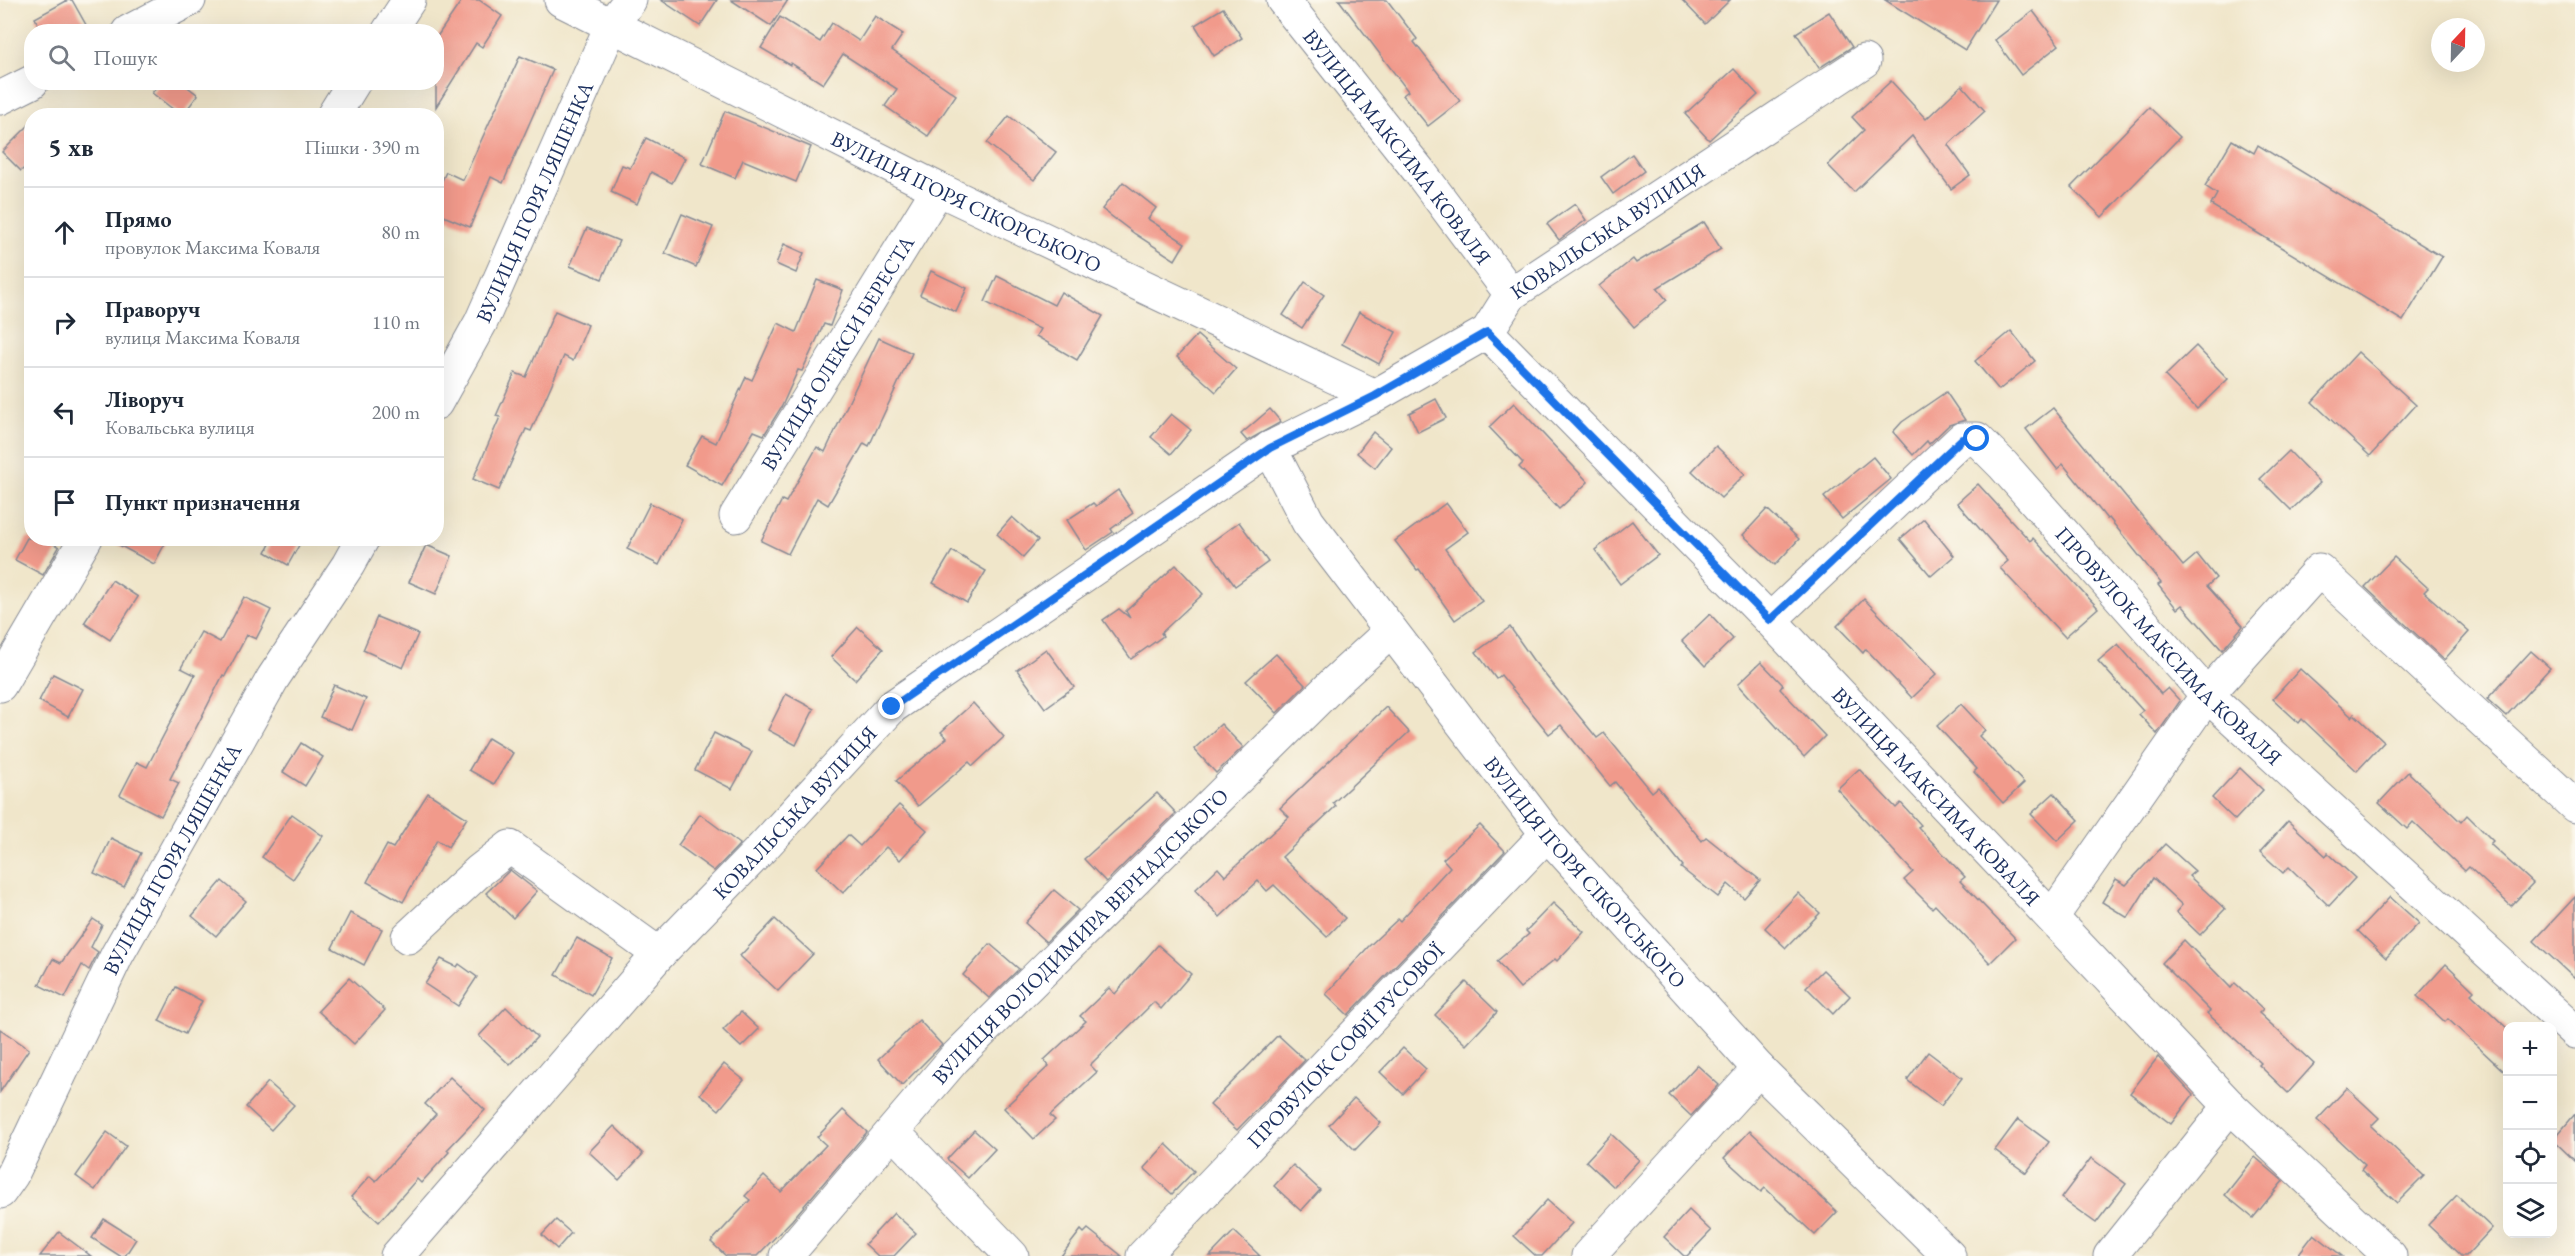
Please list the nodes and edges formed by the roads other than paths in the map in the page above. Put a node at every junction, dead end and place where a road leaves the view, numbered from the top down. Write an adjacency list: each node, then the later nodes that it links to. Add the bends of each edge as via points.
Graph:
1 (189, 0): 6 (street)
2 (410, 0): 7 (street)
3 (561, 0): 5 (street, ВУЛИЦЯ ІГОРЯ СІКОРСЬКОГО)
4 (1282, 0): 14 (street, ВУЛИЦЯ МАКСИМА КОВАЛЯ, via 1419,171)
5 (621, 12): 13 (street, ВУЛИЦЯ ІГОРЯ СІКОРСЬКОГО); 16 (street, ВУЛИЦЯ ІГОРЯ ЛЯШЕНКА, via 480,322)
6 (143, 24)
7 (394, 24)
8 (1864, 62): 14 (street, КОВАЛЬСЬКА ВУЛИЦЯ)
9 (24, 86): 11 (street)
10 (349, 90): 12 (street)
11 (0, 98)
12 (338, 108)
13 (938, 189): 17 (street, ВУЛИЦЯ ІГОРЯ СІКОРСЬКОГО); 19 (street, ВУЛИЦЯ ОЛЕКСИ БЕРЕСТА)
14 (1511, 294): 15 (street, КОВАЛЬСЬКА ВУЛИЦЯ)
15 (1487, 332): 17 (street, КОВАЛЬСЬКА ВУЛИЦЯ); 22 (street, ВУЛИЦЯ МАКСИМА КОВАЛЯ)
16 (444, 388)
17 (1375, 396): 18 (street, КОВАЛЬСЬКА ВУЛИЦЯ)
18 (1270, 448): 23 (street, ВУЛИЦЯ ІГОРЯ СІКОРСЬКОГО, via 1308,522); 30 (street, КОВАЛЬСЬКА ВУЛИЦЯ, via 892,707)
19 (736, 516)
20 (81, 546): 24 (street)
21 (359, 546): 35 (street, ВУЛИЦЯ ІГОРЯ ЛЯШЕНКА, via 273,678 117,955 12,1175)
22 (1770, 620): 25 (street, ПРОВУЛОК МАКСИМА КОВАЛЯ, via 1962,439 1972,438 2003,465); 28 (street, ВУЛИЦЯ МАКСИМА КОВАЛЯ)
23 (1391, 631): 27 (street, ВУЛИЦЯ ІГОРЯ СІКОРСЬКОГО); 34 (street, ВУЛИЦЯ ВОЛОДИМИРА ВЕРНАДСЬКОГО, via 954,1059)
24 (0, 685)
25 (2206, 695): 26 (street, via 2319,570); 28 (street); 31 (street, ПРОВУЛОК МАКСИМА КОВАЛЯ)
26 (2575, 806)
27 (1547, 834): 32 (street, ВУЛИЦЯ ІГОРЯ СІКОРСЬКОГО); 39 (street, ПРОВУЛОК СОФІЇ РУСОВОЇ)
28 (2052, 917): 33 (street, ВУЛИЦЯ МАКСИМА КОВАЛЯ)
29 (408, 937): 30 (street, via 510,847)
30 (658, 954): 36 (street, КОВАЛЬСЬКА ВУЛИЦЯ)
31 (2575, 1032)
32 (1760, 1069): 40 (street); 41 (street, ВУЛИЦЯ ІГОРЯ СІКОРСЬКОГО)
33 (2230, 1106): 42 (street); 43 (street, ВУЛИЦЯ МАКСИМА КОВАЛЯ)
34 (892, 1132): 37 (street, ВУЛИЦЯ ВОЛОДИМИРА ВЕРНАДСЬКОГО); 38 (street)
35 (0, 1192)
36 (397, 1256)
37 (786, 1256)
38 (1012, 1256)
39 (1143, 1256)
40 (1588, 1256)
41 (1949, 1256)
42 (2110, 1256)
43 (2390, 1256)

